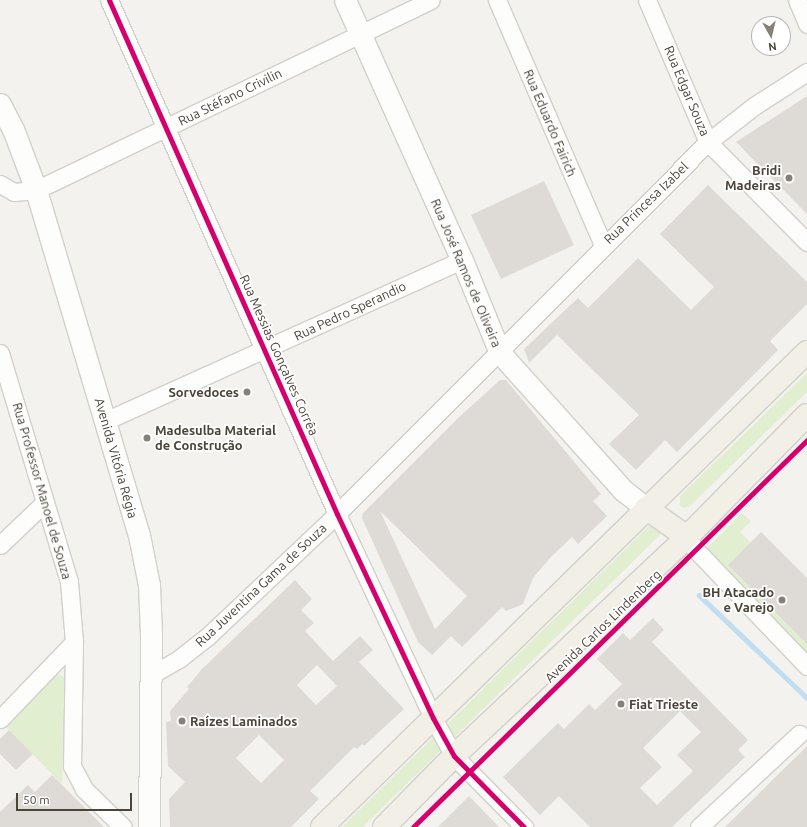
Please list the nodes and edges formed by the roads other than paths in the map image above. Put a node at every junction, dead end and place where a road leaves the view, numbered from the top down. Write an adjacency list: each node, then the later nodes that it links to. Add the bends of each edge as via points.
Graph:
1 (109, 0): 11 (street, Rua Messias Gonçalves Corrêa)
2 (345, 0): 8 (street, Rua José Ramos de Oliveira)
3 (432, 0): 8 (street, Rua Stéfano Crivilin)
4 (496, 0): 16 (street, Rua Eduardo Fairich)
5 (647, 0): 12 (street, Rua Edgar Souza)
6 (797, 0): 7 (street)
7 (807, 24)
8 (360, 34): 11 (street, Rua Stéfano Crivilin); 17 (street, Rua José Ramos de Oliveira)
9 (807, 72): 12 (street, Rua Princesa Izabel, via 754,106)
10 (0, 104): 14 (street, Avenida Vitória Régia, via 13,129)
11 (165, 128): 14 (street, Rua Stéfano Crivilin); 18 (street, Rua Messias Gonçalves Corrêa)
12 (708, 142): 15 (street, Rua Edgar Souza); 16 (street, Rua Princesa Izabel)
13 (0, 184): 14 (street, via 14,192)
14 (36, 190): 24 (street, Avenida Vitória Régia)
15 (807, 242)
16 (603, 245): 19 (street, Rua Princesa Izabel)
17 (462, 260): 18 (street, Rua Pedro Sperandio); 19 (street, Rua José Ramos de Oliveira)
18 (266, 350): 24 (street, Rua Pedro Sperandio); 27 (street, Rua Messias Gonçalves Corrêa)
19 (500, 352): 26 (street, Rua José Ramos de Oliveira, via 624,491); 27 (street, Rua Juventina Gama de Souza)
20 (807, 352): 26 (main road)
21 (0, 353): 22 (street, Rua Professor Manoel de Souza)
22 (4, 373): 25 (street, Rua Professor Manoel de Souza)
23 (807, 415): 28 (main road, Avenida Carlos Lindenberg)
24 (105, 421): 32 (street, Avenida Vitória Régia, via 139,535 149,585)
25 (44, 503): 29 (street); 30 (street, Rua Professor Manoel de Souza, via 69,582)
26 (646, 508): 28 (main road); 33 (main road)
27 (337, 514): 32 (street, Rua Juventina Gama de Souza, via 207,637 180,658); 33 (street, Rua Messias Gonçalves Corrêa)
28 (688, 537): 31 (street, via 695,549); 36 (main road, Avenida Carlos Lindenberg)
29 (0, 545)
30 (74, 642): 34 (street); 37 (street, Rua Professor Manoel de Souza, via 70,749 72,766 84,789)
31 (807, 666)
32 (151, 675): 38 (street, Avenida Vitória Régia)
33 (433, 718): 36 (street, Rua Messias Gonçalves Corrêa); 39 (main road)
34 (0, 719)
35 (799, 734): 42 (street)
36 (454, 756): 40 (main road, Avenida Carlos Lindenberg); 41 (street, Rua Messias Gonçalves Corrêa)
37 (123, 827)
38 (149, 827)
39 (322, 827)
40 (384, 827)
41 (524, 827)
42 (699, 827)

